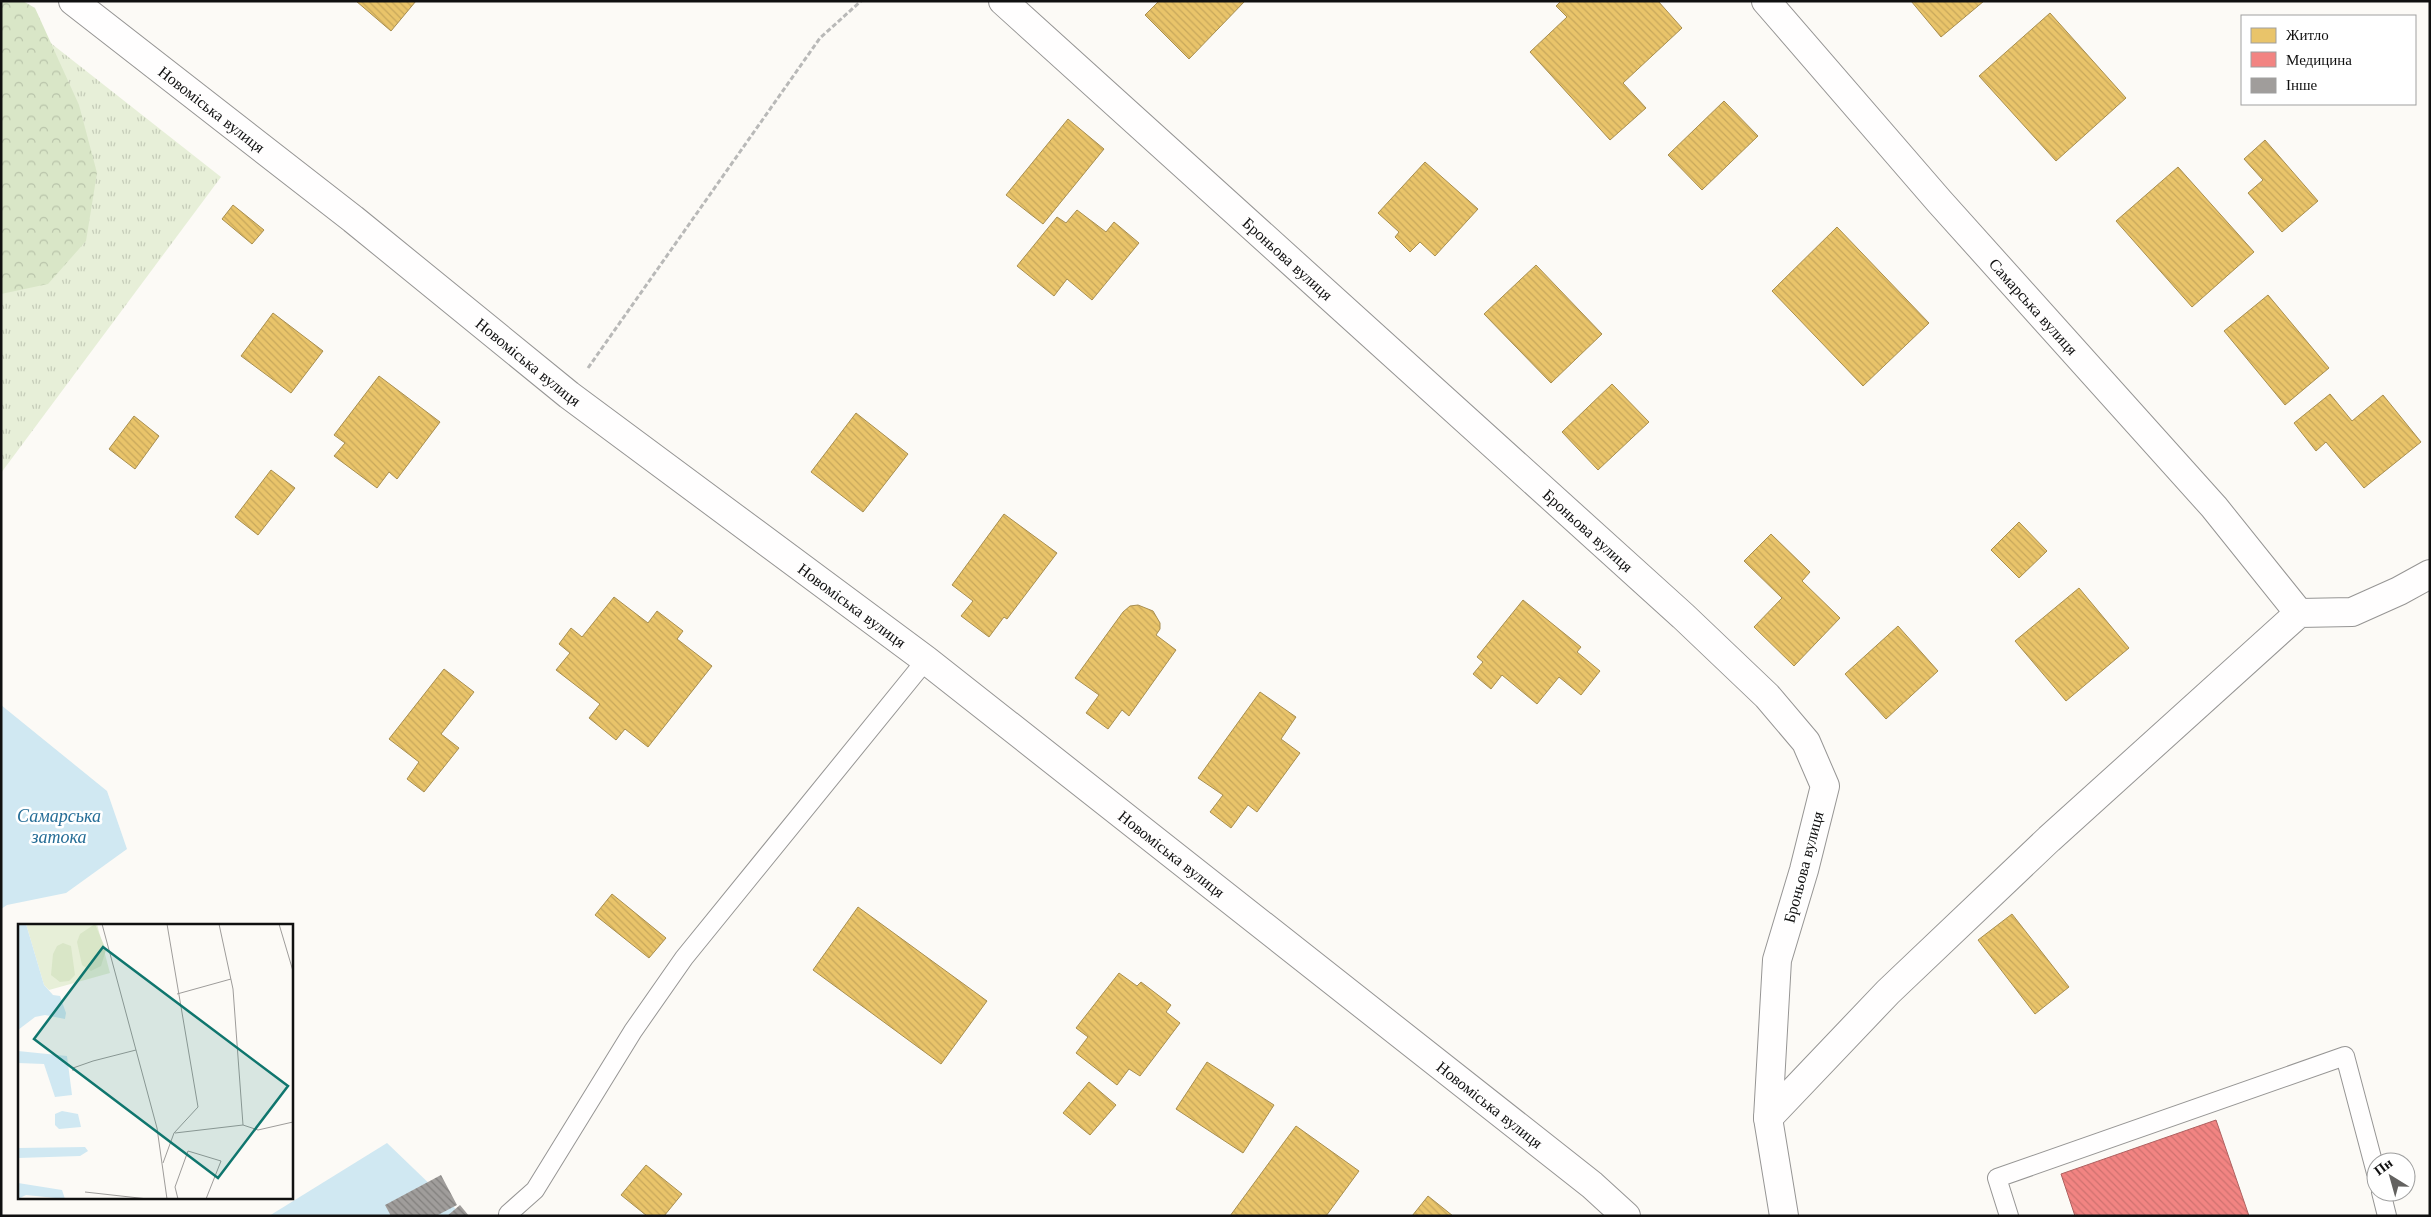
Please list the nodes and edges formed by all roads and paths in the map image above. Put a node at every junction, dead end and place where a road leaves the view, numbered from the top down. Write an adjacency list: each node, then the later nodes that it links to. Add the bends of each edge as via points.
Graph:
1 (73, 1): 5 (street, Новоміська вулиця, via 353,219)
2 (861, 1): 5 (path, via 820,38)
3 (1003, 1): 9 (street, Броньова вулиця, via 1683,616 1767,696 1806,742 1825,786 1778,960)
4 (1766, 1): 7 (street, Самарська вулиця, via 1939,201 2214,507)
5 (569, 395): 8 (street, Новоміська вулиця)
6 (2430, 574): 7 (street, via 2352,612)
7 (2299, 612): 9 (street, via 2049,839 1888,992)
8 (926, 660): 12 (lane, via 684,958 633,1031 535,1190 508,1214); 13 (street, Новоміська вулиця, via 1592,1185)
9 (1768, 1118): 14 (street, Броньова вулиця)
10 (2370, 1152): 15 (lane, via 2345,1056 1997,1178)
11 (2384, 1202): 16 (lane)
12 (510, 1216)
13 (1626, 1216)
14 (1784, 1216)
15 (2010, 1216)
16 (2387, 1216)

